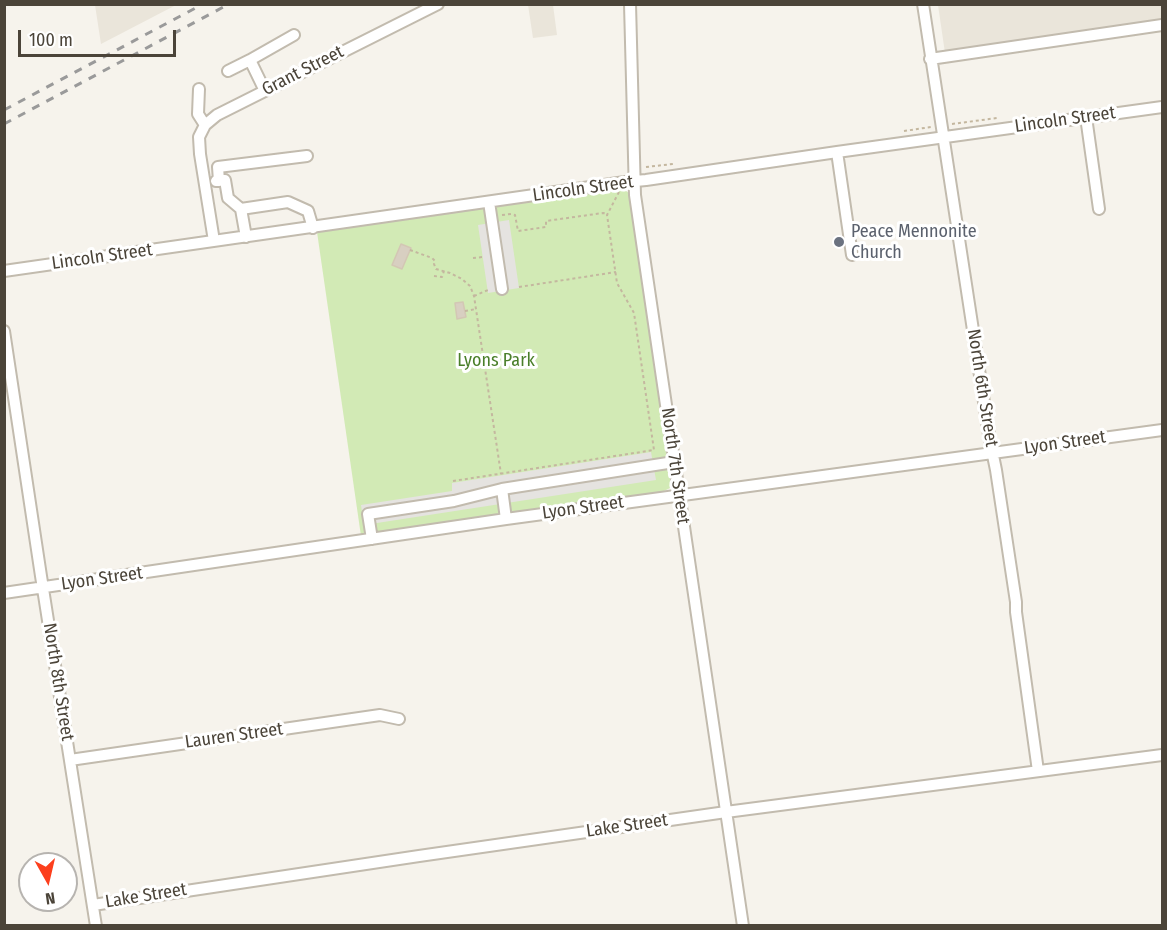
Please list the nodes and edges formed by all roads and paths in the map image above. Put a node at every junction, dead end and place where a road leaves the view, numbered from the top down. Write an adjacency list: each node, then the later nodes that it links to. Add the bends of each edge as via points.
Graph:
1 (438, 4): 10 (street, Grant Street)
2 (630, 4): 18 (street, North 7th Street)
3 (922, 4): 6 (street, North 6th Street)
4 (1162, 25): 6 (street)
5 (294, 35): 7 (street)
6 (930, 59): 14 (street, North 6th Street)
7 (250, 60): 8 (street); 10 (street)
8 (228, 71)
9 (199, 89): 13 (street, via 198,114)
10 (265, 91): 13 (street, Grant Street)
11 (1162, 107): 12 (street, Lincoln Street)
12 (1086, 117): 14 (street, Lincoln Street); 21 (street)
13 (205, 125): 19 (street, via 199,137)
14 (943, 138): 15 (street, Lincoln Street); 44 (street, North 6th Street)
15 (837, 152): 18 (street, Lincoln Street); 29 (street)
16 (307, 156): 17 (street, via 218,167)
17 (219, 181): 19 (street); 22 (street, via 225,180 228,198)
18 (630, 182): 20 (street, Lincoln Street); 23 (path); 45 (street, North 7th Street)
19 (204, 183): 27 (street)
20 (489, 202): 24 (street); 25 (street, Lincoln Street)
21 (1099, 208)
22 (242, 209): 25 (street, via 288,202 308,211); 26 (street)
23 (608, 214): 24 (path, via 546,221 546,227 518,231 513,214); 34 (path)
24 (491, 217): 37 (street)
25 (313, 228): 26 (street, Lincoln Street)
26 (246, 237): 27 (street, Lincoln Street)
27 (214, 241): 32 (street, Lincoln Street)
28 (410, 250): 33 (path, via 432,258 436,269)
29 (852, 255)
30 (483, 257): 31 (path)
31 (473, 258)
32 (4, 271)
33 (444, 271): 35 (path, via 442,277); 39 (path, via 466,282)
34 (616, 272): 36 (path); 46 (path, via 617,283 634,313 654,450)
35 (434, 276)
36 (519, 287)
37 (502, 289)
38 (488, 290): 39 (path)
39 (474, 296): 40 (path)
40 (476, 309): 41 (path); 46 (path)
41 (465, 310)
42 (4, 331): 52 (street, North 8th Street)
43 (1162, 430): 44 (street, Lyon Street)
44 (992, 453): 49 (street, Lyon Street); 57 (street, North 6th Street)
45 (674, 462): 48 (street); 49 (street, North 7th Street)
46 (501, 474): 47 (path)
47 (453, 481)
48 (502, 489): 50 (street); 51 (street, via 368,514)
49 (679, 495): 50 (street, Lyon Street); 58 (street, North 7th Street)
50 (506, 519): 51 (street, Lyon Street)
51 (372, 539): 52 (street, Lyon Street)
52 (43, 588): 53 (street, Lyon Street); 56 (street, North 8th Street)
53 (4, 593)
54 (399, 719): 56 (street, Lauren Street, via 380,715)
55 (1162, 755): 57 (street, Lake Street)
56 (70, 760): 59 (street, North 8th Street)
57 (1038, 771): 58 (street, Lake Street)
58 (726, 812): 59 (street, Lake Street); 61 (street, North 7th Street)
59 (93, 905): 60 (street, North 8th Street)
60 (96, 926)
61 (743, 926)

